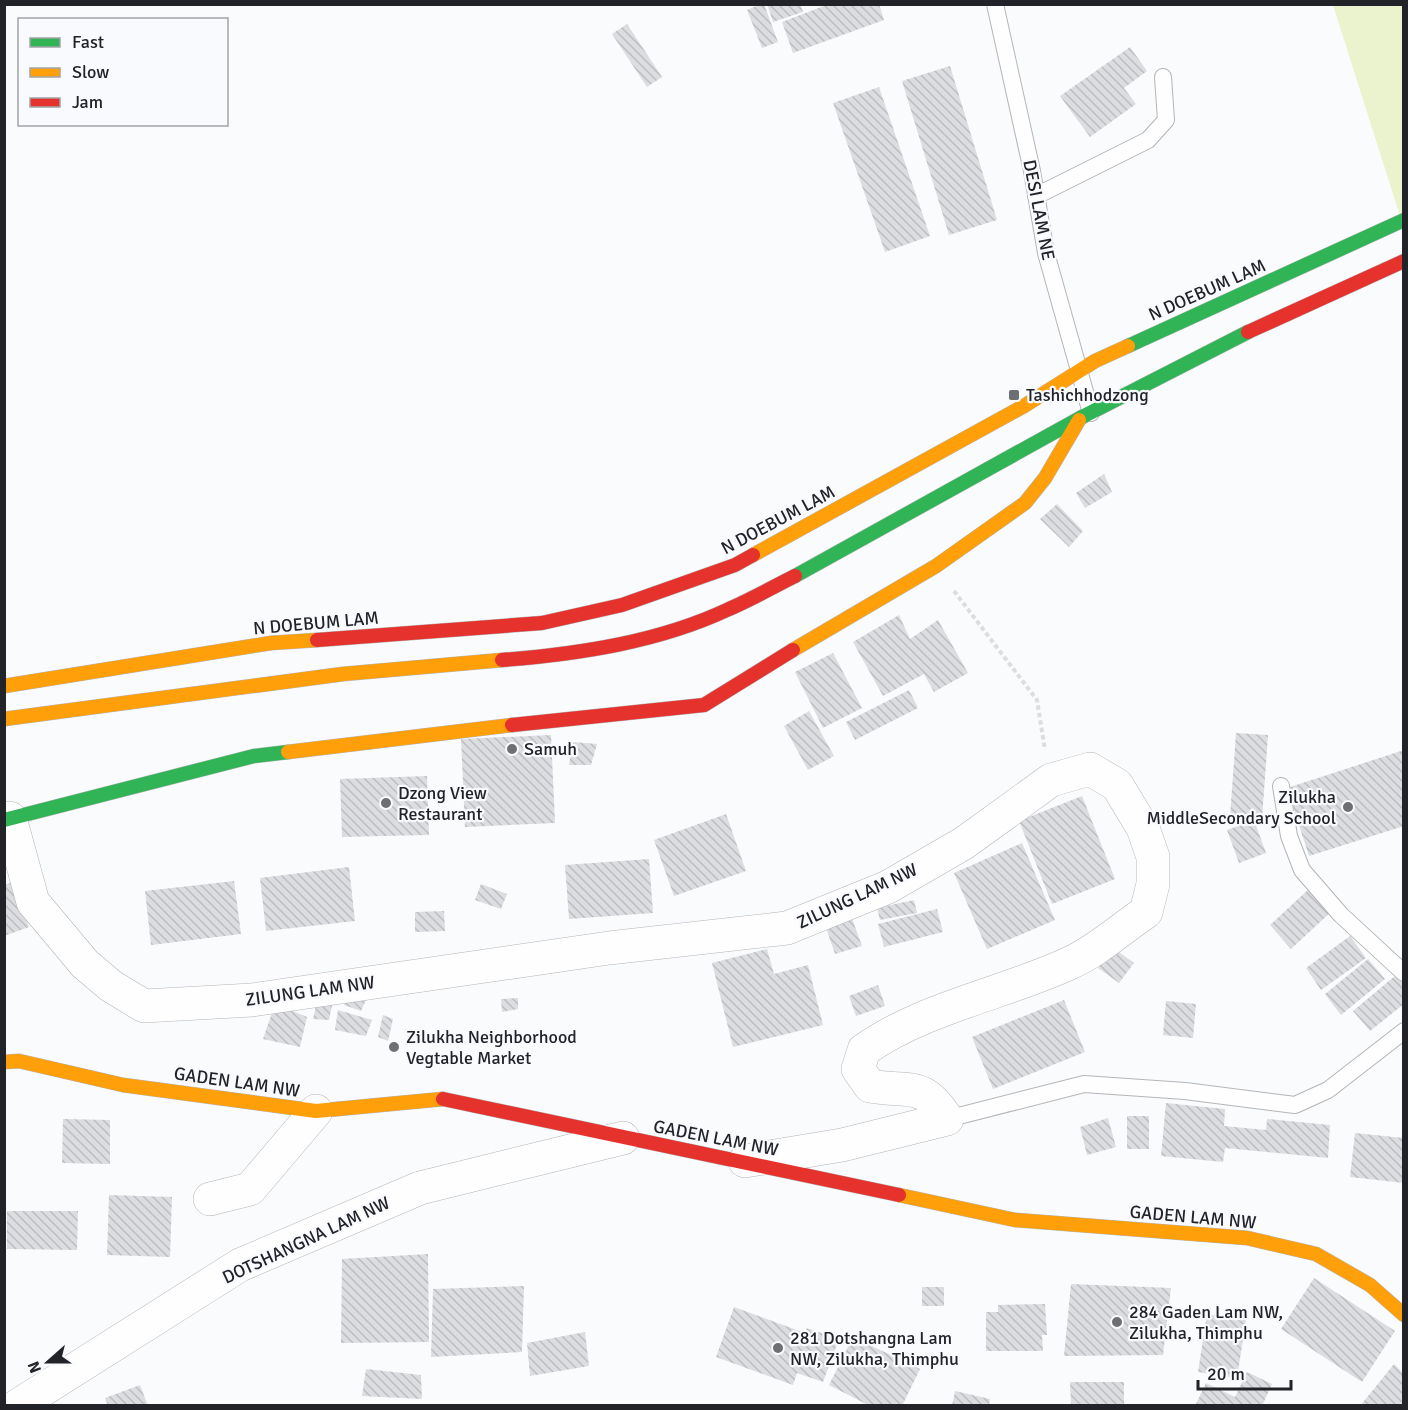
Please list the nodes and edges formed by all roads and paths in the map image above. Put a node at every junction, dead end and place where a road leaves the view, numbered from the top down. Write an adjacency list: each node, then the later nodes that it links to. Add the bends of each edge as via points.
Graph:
1 (995, 4): 3 (lane, DESI LAM NE)
2 (1163, 77): 3 (lane, via 1166,120 1148,140)
3 (1036, 196): 6 (lane, DESI LAM NE, via 1046,253)
4 (1404, 220): 6 (main road, N DOEBUM LAM)
5 (1404, 261): 7 (main road, via 1217,346)
6 (1079, 369): 7 (lane, DESI LAM NE); 13 (main road, N DOEBUM LAM, via 1024,406 735,565 622,605 542,623 271,643)
7 (1085, 416): 8 (main road); 11 (main road, ZILUNG LAM NW, via 1046,478 1025,503)
8 (1021, 453): 9 (main road); 14 (main road, via 728,610 627,644 562,656 343,674)
9 (1010, 471)
10 (995, 504): 11 (main road)
11 (985, 533): 12 (main road, ZILUNG LAM NW)
12 (936, 566): 15 (path, via 1037,700); 17 (main road, ZILUNG LAM NW, via 704,705 254,756)
13 (4, 686)
14 (4, 719)
15 (1051, 780): 17 (street, ZILUNG LAM NW, via 964,843 888,887 787,928 198,1004 144,1006 111,986 86,964 33,902); 22 (street, ZILUNG LAM NW, via 1090,769 1117,785 1143,828 1153,857 1153,884 1146,912 1072,962 918,1021 883,1036 864,1050 858,1069 870,1086 918,1090 935,1100)
16 (1281, 786): 18 (lane, via 1289,836 1302,870 1341,915)
17 (7, 819)
18 (1404, 973)
19 (1404, 1031): 22 (lane, via 1328,1090 1296,1105 1084,1084)
20 (4, 1062): 21 (main road, GADEN LAM NW, via 19,1061 123,1085)
21 (316, 1111): 23 (main road, GADEN LAM NW, via 442,1099); 25 (street, via 250,1189)
22 (947, 1119): 24 (street, via 842,1145)
23 (623, 1138): 24 (main road, GADEN LAM NW); 27 (street, DOTSHANGNA LAM NW, via 420,1188 240,1265)
24 (745, 1161): 26 (main road, GADEN LAM NW, via 1015,1220 1247,1238 1293,1248 1316,1254 1370,1286)
25 (210, 1199)
26 (1404, 1315)
27 (17, 1406)

